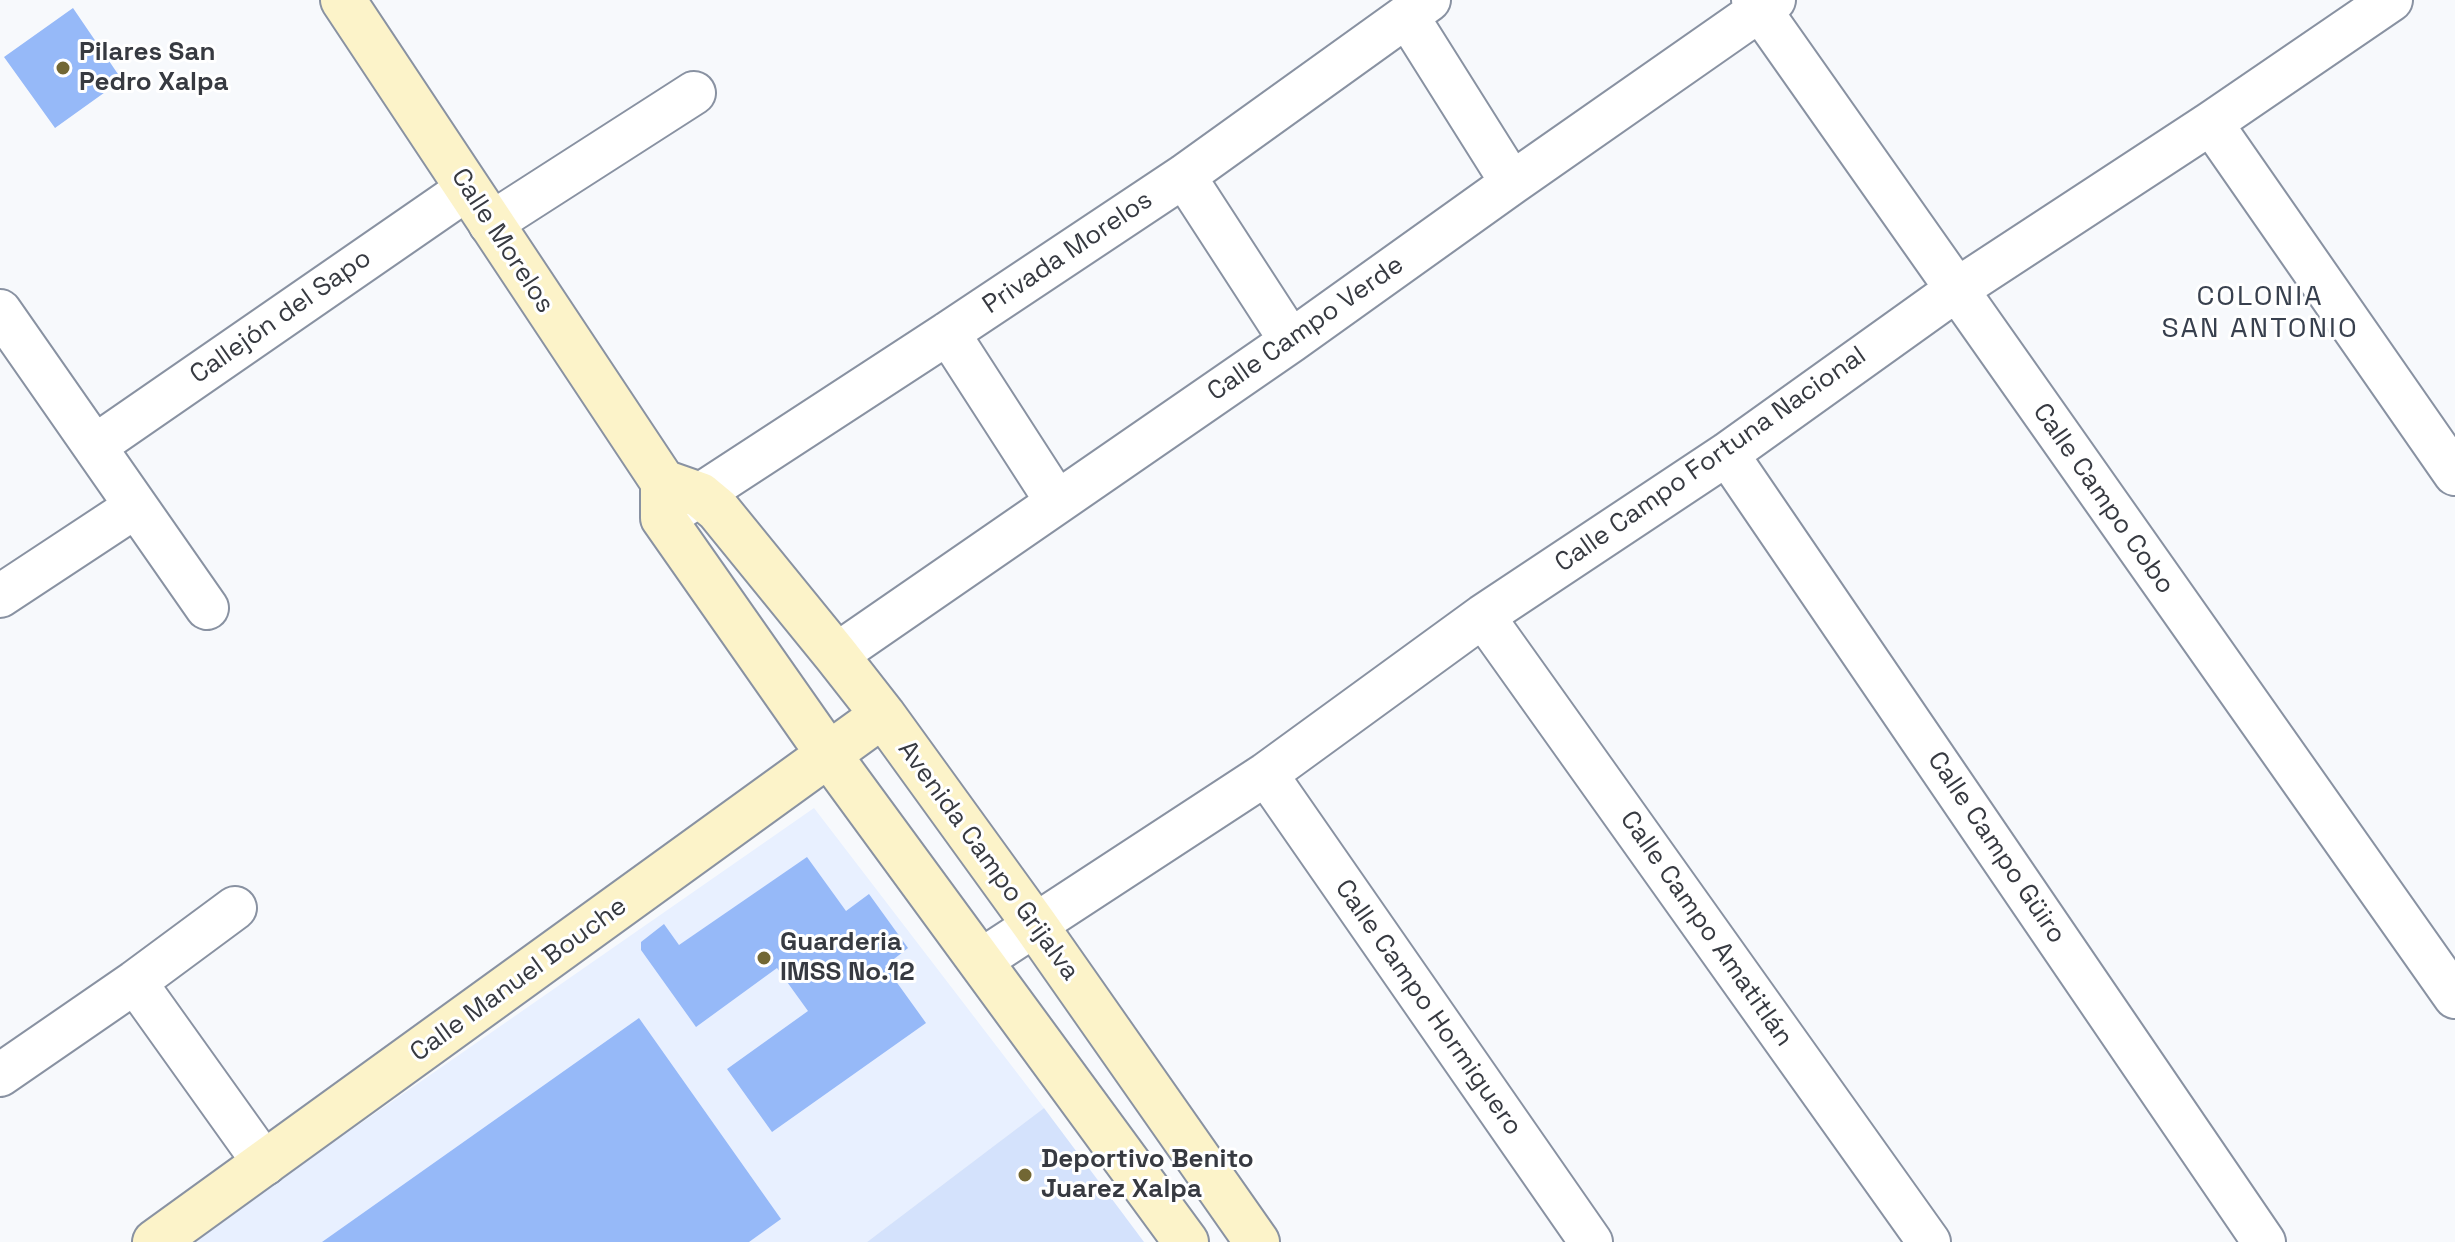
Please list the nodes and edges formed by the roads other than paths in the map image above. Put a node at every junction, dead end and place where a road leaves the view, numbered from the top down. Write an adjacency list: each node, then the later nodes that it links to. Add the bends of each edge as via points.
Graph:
1 (343, 0): 9 (street, Calle Morelos)
2 (2391, 0): 6 (street, Calle Campo Fortuna Nacional)
3 (1763, 3): 8 (street, Calle Campo Verde); 10 (street, Calle Campo Cobo)
4 (1418, 8): 7 (street, Privada Morelos); 8 (street)
5 (694, 93): 9 (street, Callejón del Sapo)
6 (2211, 123): 10 (street, Calle Campo Fortuna Nacional); 16 (street)
7 (1184, 176): 12 (street, Privada Morelos); 13 (street)
8 (1512, 183): 13 (street, Calle Campo Verde)
9 (479, 206): 14 (street, Callejón del Sapo); 17 (street, Calle Morelos)
10 (1956, 290): 15 (street, Calle Campo Fortuna Nacional); 31 (street, Calle Campo Cobo)
11 (0, 311): 14 (street)
12 (948, 333): 17 (street, Privada Morelos); 18 (street)
13 (1291, 341): 18 (street, Calle Campo Verde)
14 (95, 446): 19 (street)
15 (1727, 454): 22 (street, Calle Campo Fortuna Nacional); 39 (street, Calle Campo Güiro)
16 (2455, 474)
17 (675, 498): 23 (street, Avenida Campo Grijalva, via 718,510); 25 (street)
18 (1057, 502): 23 (street, Calle Campo Verde)
19 (135, 507): 20 (street); 21 (street)
20 (0, 596)
21 (207, 608)
22 (1483, 616): 26 (street, Calle Campo Fortuna Nacional); 38 (street, Calle Campo Amatitlán)
23 (836, 655): 24 (street, Avenida Campo Grijalva)
24 (883, 715): 25 (street, Calle Manuel Bouche); 28 (street, Avenida Campo Grijalva)
25 (829, 755): 29 (street); 33 (street, Calle Manuel Bouche)
26 (1266, 774): 28 (street, Calle Campo Fortuna Nacional); 37 (street, Calle Campo Hormiguero)
27 (235, 908): 30 (street)
28 (1035, 925): 29 (street, Calle Campo Fortuna Nacional); 36 (street, Avenida Campo Grijalva)
29 (980, 961): 35 (street)
30 (135, 982): 32 (street); 33 (street)
31 (2455, 997)
32 (0, 1075)
33 (265, 1164): 34 (street, Calle Manuel Bouche)
34 (155, 1242)
35 (1186, 1242)
36 (1257, 1242)
37 (1591, 1242)
38 (1929, 1242)
39 (2264, 1242)

